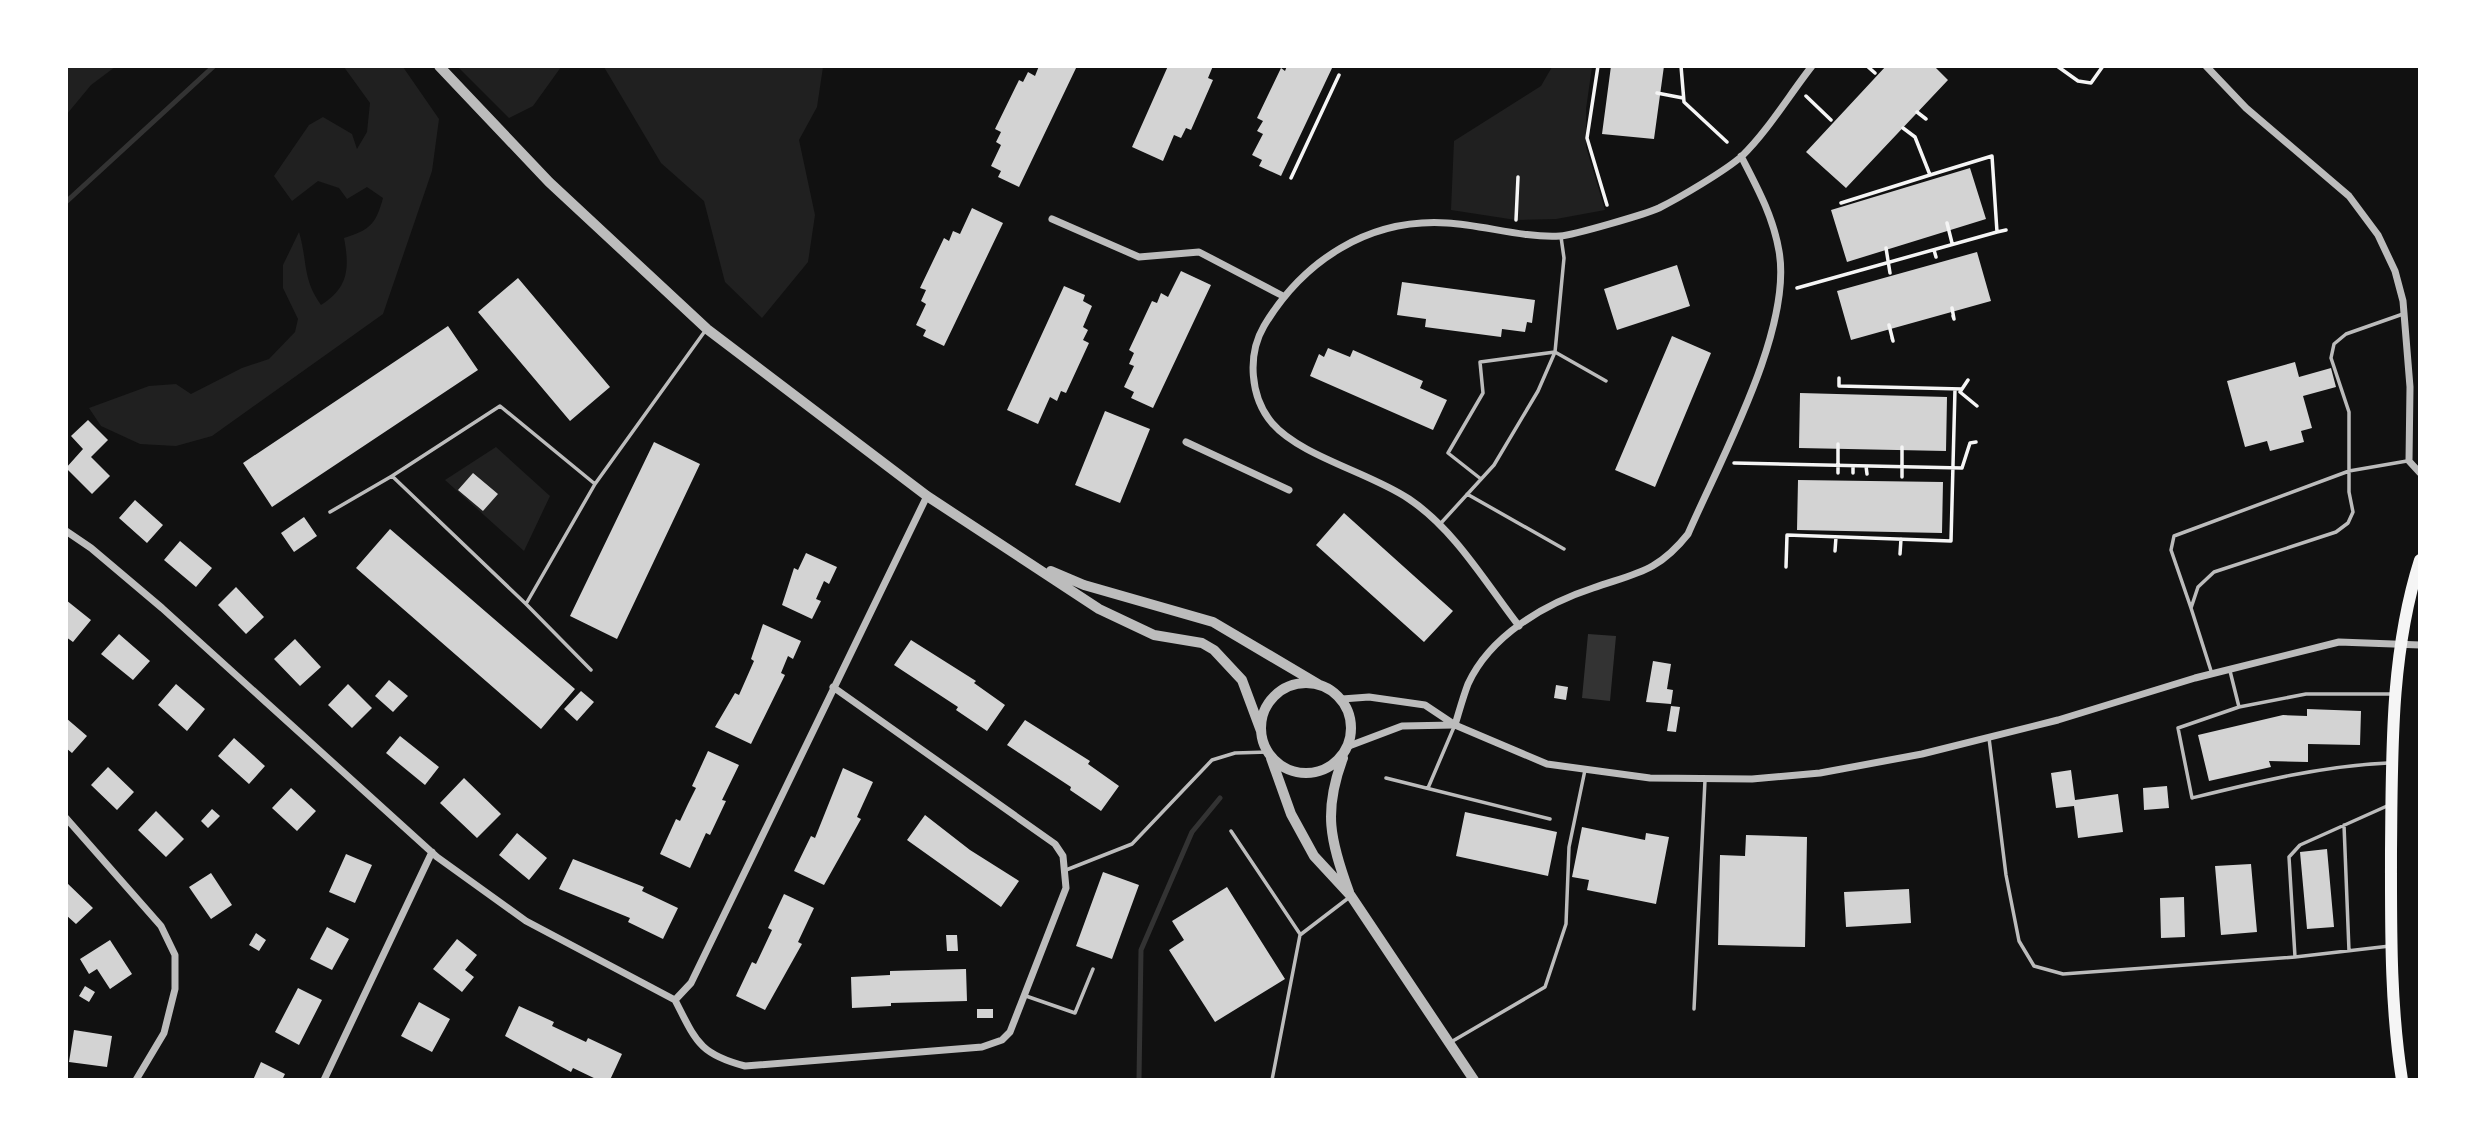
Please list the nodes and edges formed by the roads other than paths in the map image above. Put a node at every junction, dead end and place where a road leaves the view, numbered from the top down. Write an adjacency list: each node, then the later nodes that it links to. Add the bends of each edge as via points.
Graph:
1 (439, 66): 9 (street, via 578,210)
2 (1812, 66): 4 (street)
3 (2206, 67): 8 (street, via 2359,208 2395,271)
4 (1741, 156): 6 (street, via 1658,209); 30 (street, via 1771,215 1780,253 1781,291 1761,366 1688,534 1671,555 1649,570 1559,602)
5 (1052, 219): 7 (street, via 1139,257 1199,253)
6 (1560, 236): 7 (street, via 1447,223 1412,224 1370,233 1335,249); 10 (lane, via 1564,258)
7 (1283, 296): 23 (street, via 1260,333 1253,368 1255,390 1272,423 1289,438 1390,487)
8 (2405, 313): 13 (street); 14 (lane, via 2346,334 2334,344 2331,358 2349,412)
9 (707, 329): 18 (lane); 21 (street)
10 (1555, 352): 11 (lane); 17 (lane, via 1512,437); 17 (lane, via 1480,362 1483,393 1448,453)
11 (1606, 381)
12 (1186, 442): 19 (street)
13 (2409, 461): 14 (lane); 15 (street)
14 (2349, 471): 29 (lane, via 2353,512 2348,523 2336,532 2214,572 2198,587); 29 (lane, via 2174,536 2171,550)
15 (2420, 473)
16 (392, 476): 18 (lane, via 500,406); 22 (lane); 28 (lane)
17 (1481, 479): 20 (lane)
18 (595, 484): 28 (lane)
19 (1289, 490)
20 (1467, 494): 23 (lane); 25 (lane)
21 (927, 496): 27 (street); 37 (street)
22 (330, 512)
23 (1441, 523): 30 (street)
24 (66, 531): 56 (street, via 162,608)
25 (1564, 550)
26 (2420, 560): 31 (main road)
27 (1034, 565): 36 (street, via 1084,585 1213,622); 42 (street, via 1133,627 1214,650 1242,680)
28 (526, 604): 34 (lane)
29 (2191, 608): 35 (lane)
30 (1519, 625): 41 (street, via 1499,642 1475,674)
31 (2402, 644): 32 (street); 33 (street, via 2339,642); 38 (main road)
32 (2420, 645)
33 (2229, 669): 35 (street); 40 (lane)
34 (591, 670)
35 (2211, 674): 43 (street)
36 (1318, 684): 39 (street); 42 (street, via 1304,682 1277,693 1262,717)
37 (834, 687): 57 (street, via 1055,844); 65 (street, via 691,983)
38 (2395, 694): 40 (lane, via 2306,694); 46 (main road)
39 (1342, 699): 41 (street, via 1369,697 1425,705); 44 (street, via 1352,722)
40 (2239, 708): 46 (lane, via 2178,728 2192,798 2288,775)
41 (1455, 725): 44 (street, via 1402,726); 47 (street, via 1547,764); 50 (lane)
42 (1261, 731): 45 (street)
43 (1989, 738): 49 (street, via 1820,773); 62 (lane, via 2018,941 2034,966 2063,974)
44 (1346, 751): 45 (street, via 1322,771 1308,774 1282,767); 58 (street, via 1331,801 1330,832)
45 (1270, 755): 57 (lane, via 1228,754 1212,759 1132,844); 58 (street, via 1291,814 1314,856)
46 (2392, 763): 51 (main road)
47 (1585, 770): 49 (street); 67 (lane, via 1569,847 1566,924 1545,987)
48 (1386, 778): 50 (lane)
49 (1705, 780): 66 (lane)
50 (1428, 788): 53 (lane)
51 (2392, 804): 54 (lane); 60 (main road)
52 (66, 818): 69 (street, via 161,926 175,955 175,989 164,1032)
53 (1550, 819)
54 (2344, 825): 61 (lane); 62 (lane, via 2300,845 2289,857)
55 (1231, 831): 59 (lane)
56 (432, 852): 65 (street, via 526,921); 70 (street)
57 (1066, 870): 64 (street, via 1066,888)
58 (1351, 896): 59 (lane); 67 (street)
59 (1300, 935): 71 (lane)
60 (2391, 946): 61 (lane); 68 (main road)
61 (2348, 951): 62 (lane)
62 (2295, 957)
63 (1093, 969): 64 (lane, via 1075,1013)
64 (1024, 996): 65 (street, via 1010,1032 991,1045 745,1066 715,1058 695,1039)
65 (675, 1000)
66 (1694, 1009)
67 (1449, 1043): 72 (street)
68 (2400, 1079)
69 (136, 1080)
70 (324, 1080)
71 (1272, 1080)
72 (1474, 1080)

